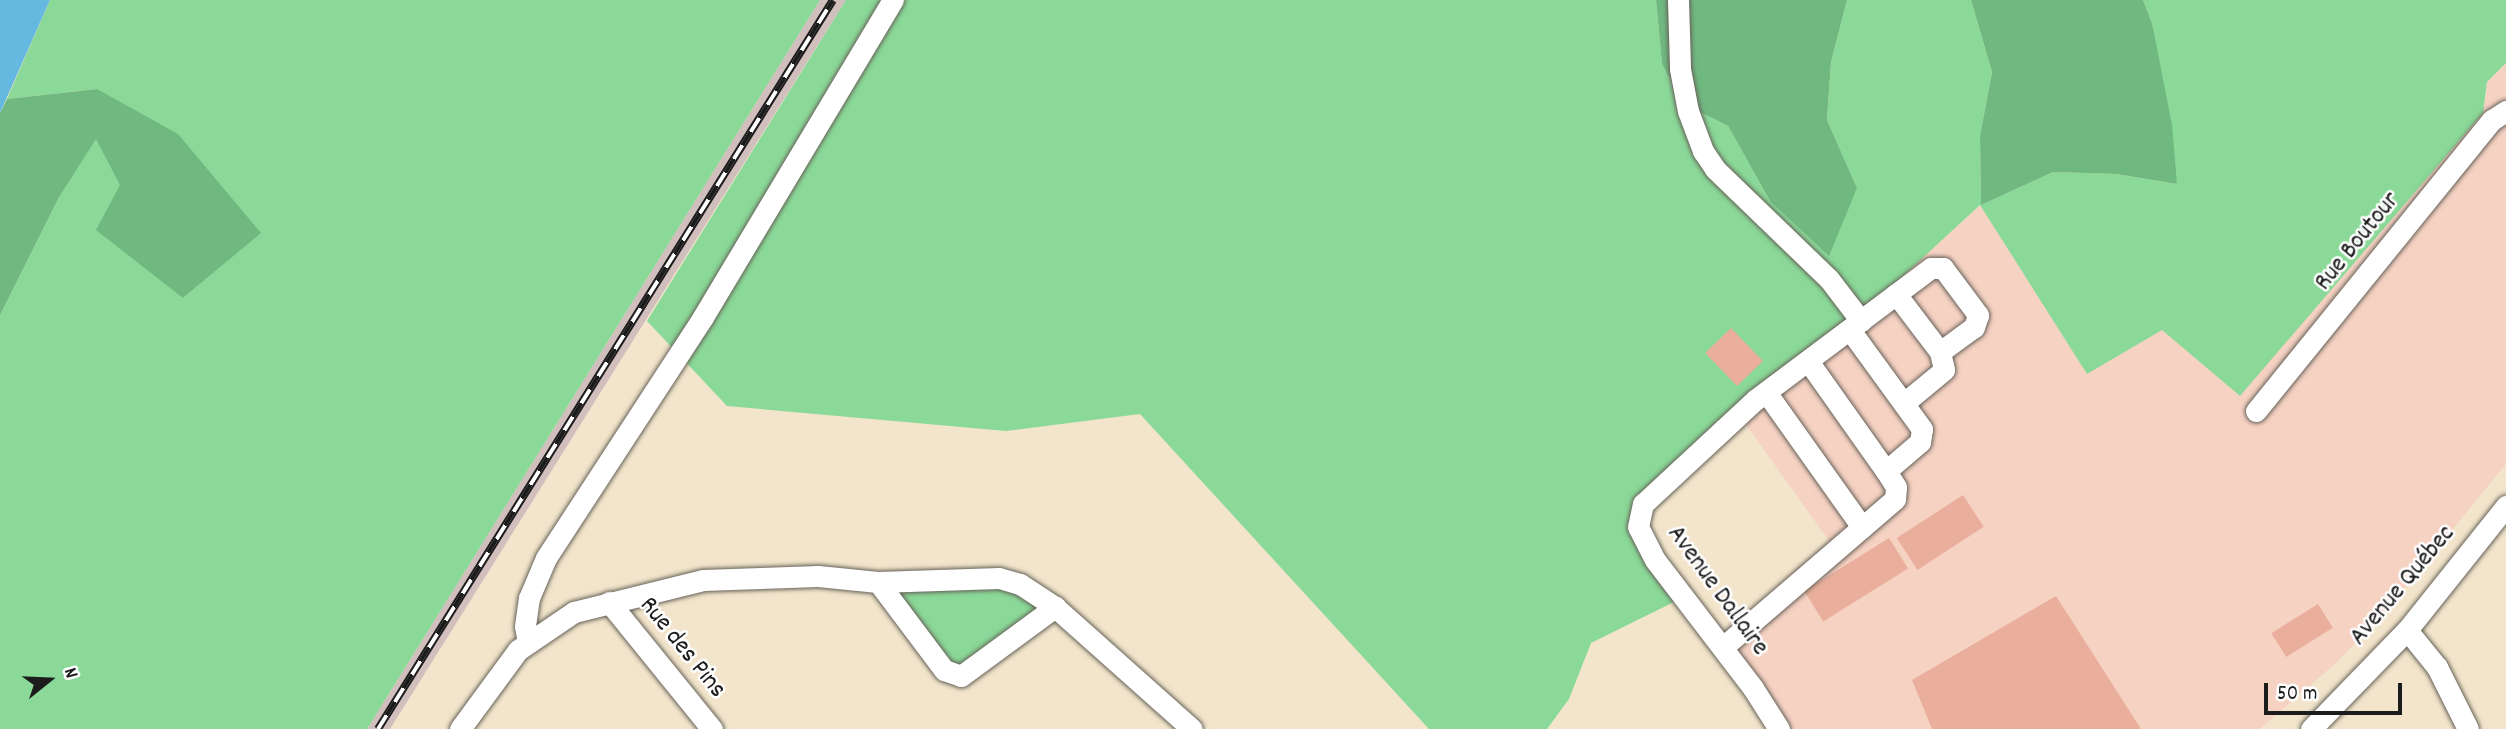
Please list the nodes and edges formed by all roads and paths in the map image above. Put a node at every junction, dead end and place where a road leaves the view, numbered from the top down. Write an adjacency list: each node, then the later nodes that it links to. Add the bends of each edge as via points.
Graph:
1 (893, 0): 18 (street, via 703,317 546,558 530,598 525,626)
2 (1678, 0): 5 (street, via 1680,69 1688,111 1703,151 1829,279)
3 (2506, 111): 10 (street, Rue Boutour, via 2492,120)
4 (1896, 294): 5 (street, Avenue Dallaire); 6 (street); 6 (street, Avenue Dallaire, via 1931,268 1943,268 1978,315 1974,327)
5 (1856, 325): 7 (street, Avenue Dallaire); 9 (street)
6 (1940, 352): 9 (street, via 1944,370)
7 (1808, 360): 8 (street, Avenue Dallaire); 11 (street)
8 (1761, 396): 13 (street); 19 (street, Avenue Dallaire, via 1653,491 1640,513 1639,527 1655,560)
9 (1904, 403): 11 (street, via 1922,429 1920,442)
10 (2256, 411)
11 (1886, 471): 13 (street, via 1896,487 1895,499)
12 (2506, 506): 17 (street, Avenue Québec)
13 (1862, 527): 19 (street)
14 (878, 582): 15 (street, via 818,576 703,580); 16 (street, via 999,578 1036,592); 16 (street, via 944,670 961,676)
15 (609, 602): 18 (street, via 574,612); 21 (street, Rue des Pins)
16 (1055, 607): 22 (street)
17 (2407, 630): 24 (street, Avenue Québec); 25 (street, via 2437,667)
18 (528, 643): 20 (street)
19 (1723, 647): 23 (street, Avenue Dallaire)
20 (460, 729)
21 (712, 729)
22 (1192, 729)
23 (1779, 729)
24 (2311, 729)
25 (2468, 729)

